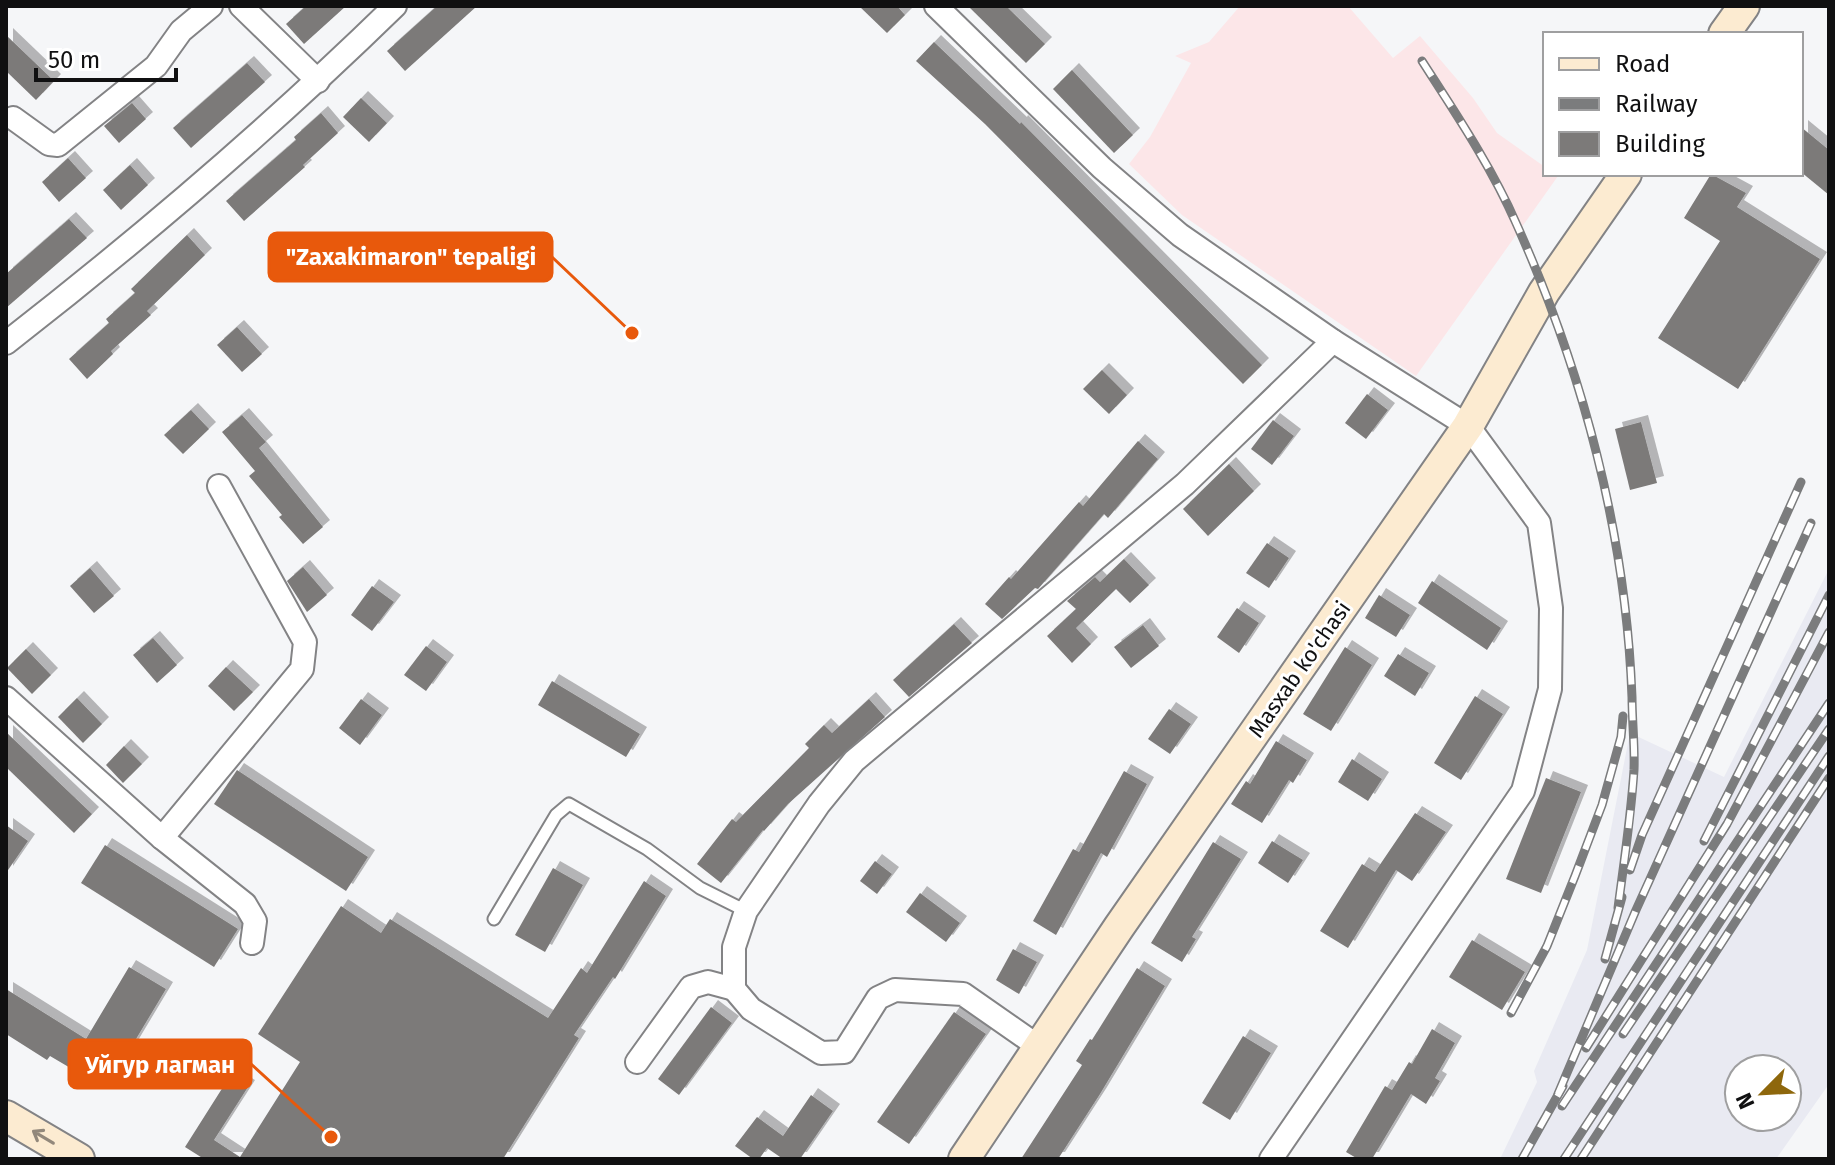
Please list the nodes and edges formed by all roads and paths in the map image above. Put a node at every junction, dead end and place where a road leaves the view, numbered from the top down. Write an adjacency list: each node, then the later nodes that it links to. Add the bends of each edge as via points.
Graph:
1 (211, 6): 8 (street, via 181,31 156,66 58,145)
2 (241, 6): 7 (street)
3 (395, 6): 7 (street)
4 (936, 6): 10 (street, via 1102,168 1180,235)
5 (1744, 6): 6 (main road)
6 (1725, 32)
7 (318, 81): 11 (street)
8 (8, 116)
9 (1625, 176): 12 (main road, Masxab ko'chasi, via 1544,292)
10 (1333, 341): 12 (street); 16 (street, via 1185,484 854,761)
11 (6, 343)
12 (1468, 426): 20 (main road, Masxab ko'chasi); 25 (street, via 1539,523 1551,608 1550,689 1523,791)
13 (219, 486): 15 (street, via 305,642 302,669)
14 (6, 698): 15 (street)
15 (162, 838): 18 (street, via 245,904 255,921)
16 (746, 911): 17 (lane, via 700,888 647,849 569,804 556,815); 19 (street, via 734,947)
17 (494, 919)
18 (252, 943)
19 (734, 989): 20 (street, via 751,1009 821,1053 844,1052 878,998 895,990 963,994); 21 (street, via 708,982 691,987)
20 (1039, 1047): 24 (main road, Masxab ko'chasi)
21 (637, 1062)
22 (6, 1116): 23 (main road, one-way to 22)
23 (79, 1159)
24 (964, 1159)
25 (1271, 1159)

